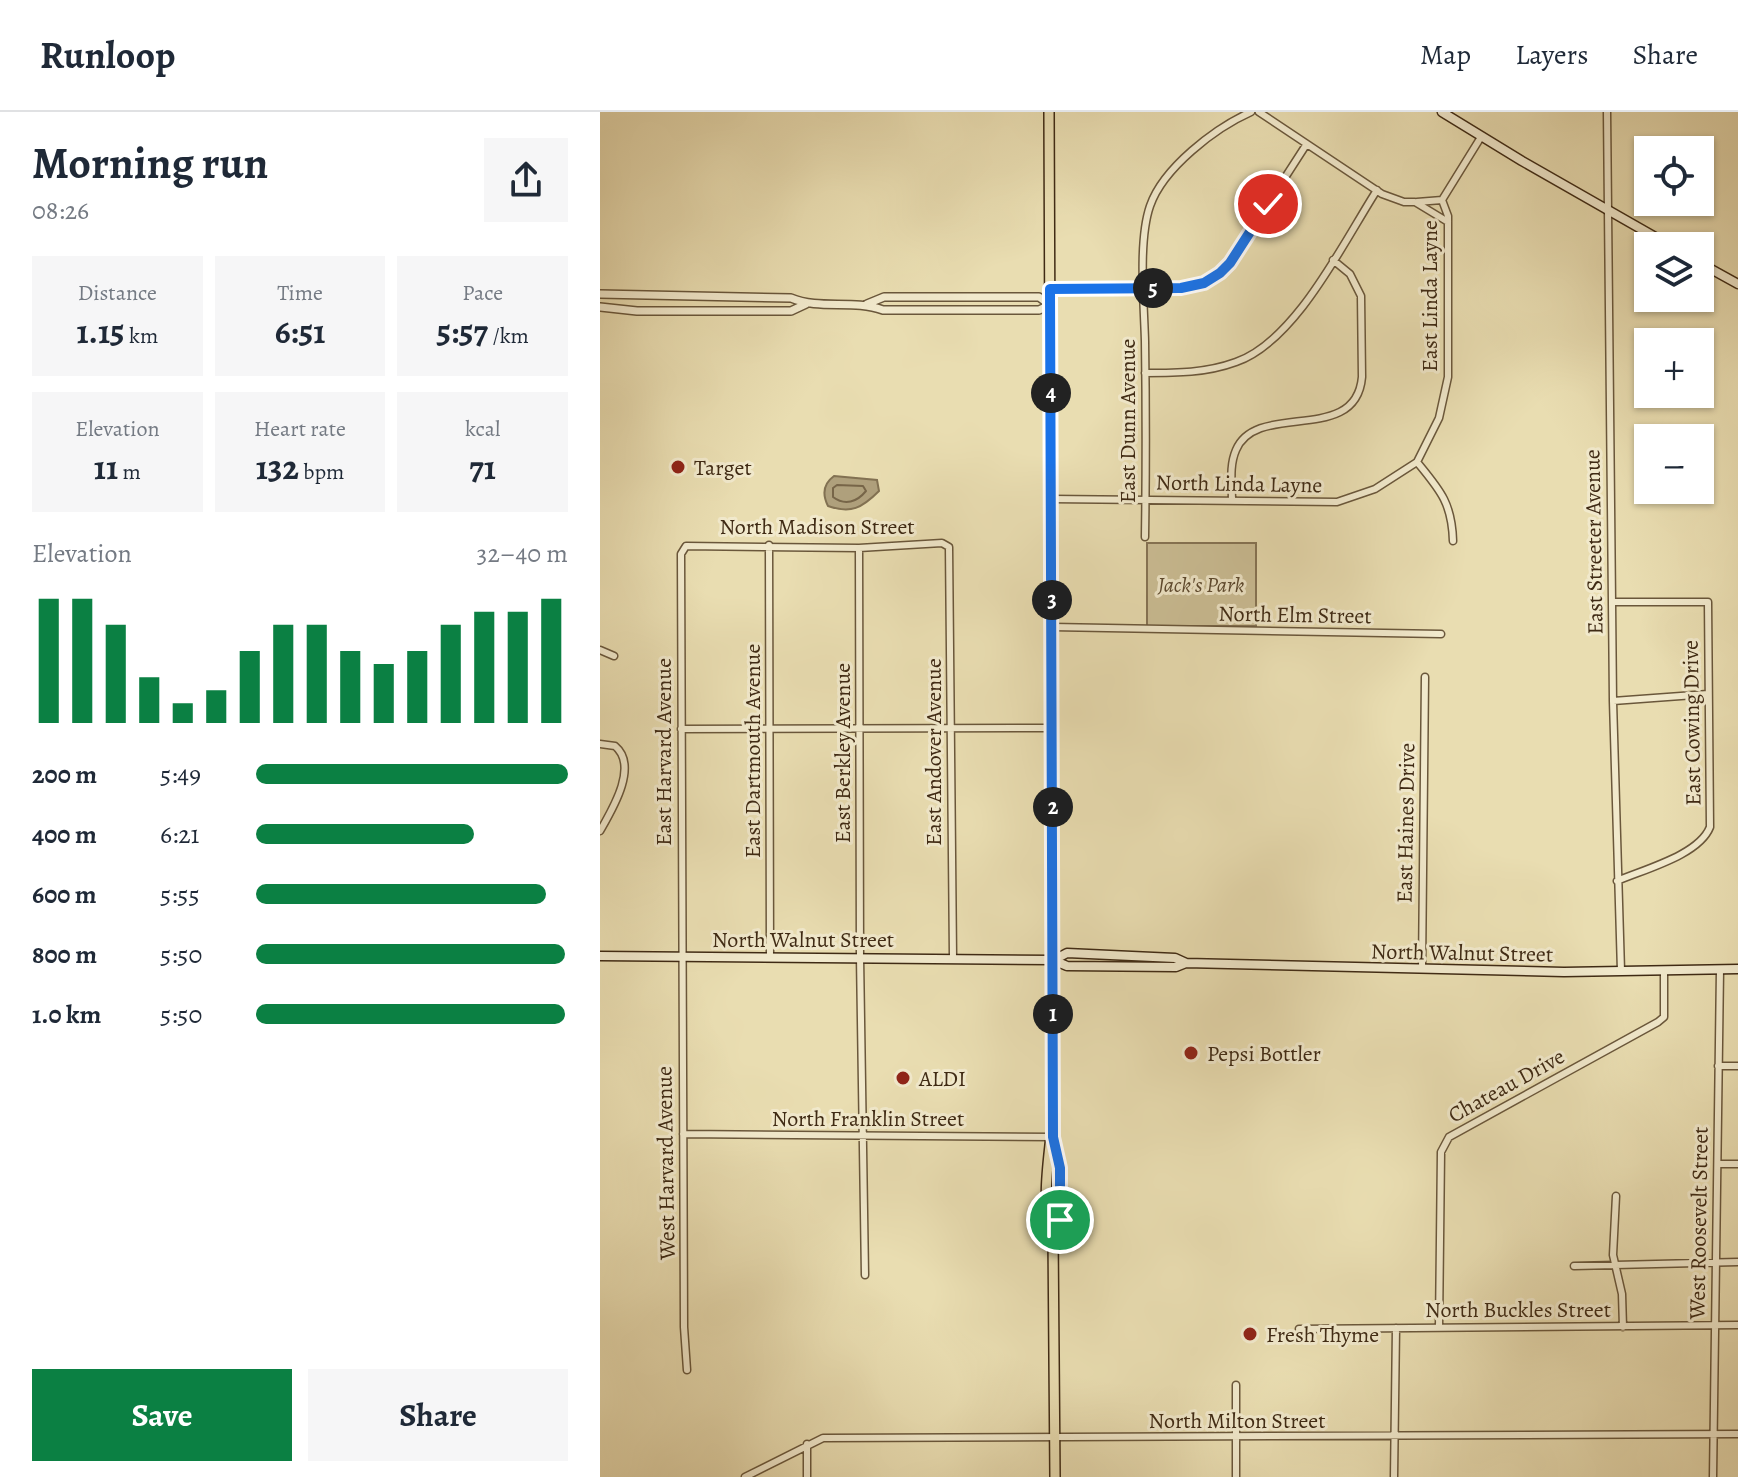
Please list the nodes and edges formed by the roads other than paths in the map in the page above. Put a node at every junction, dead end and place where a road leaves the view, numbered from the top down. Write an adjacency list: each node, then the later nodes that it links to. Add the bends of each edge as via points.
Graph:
1 (1049, 112): 18 (main road)
2 (1251, 112): 17 (street, East Dunn Avenue, via 1186,156 1158,190 1145,229)
3 (1259, 112): 7 (street)
4 (1442, 112): 6 (main road)
5 (1607, 112): 11 (street, East Streeter Avenue)
6 (1481, 137): 9 (street, East Linda Layne); 11 (main road)
7 (1306, 145): 8 (street); 17 (street, via 1220,273 1195,286)
8 (1377, 190): 10 (street); 14 (street)
9 (1442, 200): 10 (street); 12 (street, East Linda Layne)
10 (1415, 202): 12 (street)
11 (1609, 210): 13 (main road); 35 (street, East Streeter Avenue)
12 (1448, 222): 25 (street, East Linda Layne, via 1446,393)
13 (1647, 232)
14 (1333, 260): 24 (street, via 1293,320 1258,351 1216,368); 28 (street, via 1350,274 1361,296 1360,390 1335,414 1264,427 1245,438 1233,460)
15 (1714, 271): 16 (main road)
16 (1738, 284)
17 (1144, 288): 18 (street); 24 (street, East Dunn Avenue)
18 (1050, 289): 22 (main road)
19 (600, 294): 20 (street, via 791,298)
20 (806, 304): 21 (street); 23 (street, via 791,311)
21 (867, 304): 22 (street, via 883,310 1039,310); 22 (street, via 884,297 1039,297)
22 (1050, 305): 26 (main road)
23 (600, 307)
24 (1145, 373): 27 (street, East Dunn Avenue)
25 (1417, 462): 28 (street, North Linda Layne, via 1375,489 1337,502); 30 (street, via 1445,497)
26 (1051, 499): 27 (street, North Linda Layne); 36 (main road)
27 (1145, 500): 28 (street, North Linda Layne); 29 (street, East Dunn Avenue)
28 (1232, 501)
29 (1145, 537)
30 (1453, 541)
31 (769, 545): 32 (street, North Madison Street); 34 (street, North Madison Street); 46 (street, East Dartmouth Avenue)
32 (684, 547): 45 (street, East Harvard Avenue)
33 (949, 547): 34 (street, North Madison Street, via 942,543); 43 (street, East Andover Avenue)
34 (859, 548): 47 (street, East Berkley Avenue)
35 (1612, 602): 41 (street, East Cowing Drive, via 1708,602); 42 (street, East Streeter Avenue)
36 (1052, 627): 37 (street, North Elm Street); 44 (main road)
37 (1441, 634)
38 (600, 650): 39 (street)
39 (614, 656)
40 (1425, 677): 57 (street, East Haines Drive)
41 (1708, 694): 42 (street); 50 (street, East Cowing Drive, via 1709,831 1692,849)
42 (1613, 701): 50 (street, East Streeter Avenue)
43 (951, 728): 44 (street); 47 (street); 55 (street, East Andover Avenue)
44 (1052, 728): 56 (main road)
45 (681, 729): 46 (street); 52 (street, East Harvard Avenue)
46 (770, 730): 47 (street); 53 (street, East Dartmouth Avenue)
47 (861, 730): 54 (street, East Berkley Avenue)
48 (600, 744): 49 (street, via 621,752 623,782)
49 (600, 831)
50 (1617, 881): 61 (street, East Streeter Avenue)
51 (600, 956): 52 (main road, North Walnut Street)
52 (681, 956): 53 (main road, North Walnut Street); 64 (street, West Harvard Avenue)
53 (770, 957): 54 (main road, North Walnut Street)
54 (860, 957): 55 (main road, North Walnut Street); 65 (street, East Berkley Avenue)
55 (953, 957): 56 (main road, North Walnut Street)
56 (1053, 960): 57 (main road, North Walnut Street, via 1067,953 1175,958 1186,963); 66 (main road)
57 (1422, 969): 61 (main road, North Walnut Street)
58 (1738, 969): 60 (main road, North Walnut Street)
59 (1664, 970): 60 (main road, North Walnut Street); 61 (main road, North Walnut Street); 77 (street, Chateau Drive, via 1664,1017 1658,1022 1444,1143)
60 (1720, 970): 62 (street, West Roosevelt Street)
61 (1621, 971)
62 (1718, 1066): 63 (street); 67 (street, West Roosevelt Street)
63 (1738, 1066)
64 (683, 1134): 65 (street, North Franklin Street); 81 (street, West Harvard Avenue)
65 (862, 1137): 66 (street, North Franklin Street); 74 (street, East Berkley Avenue)
66 (1053, 1137): 87 (main road, via 1060,1168 1060,1220 1053,1234)
67 (1718, 1164): 68 (street); 70 (street, West Roosevelt Street)
68 (1738, 1164)
69 (1616, 1196): 72 (street)
70 (1717, 1262): 71 (street); 72 (street); 75 (street, West Roosevelt Street)
71 (1738, 1262)
72 (1614, 1265): 73 (street); 78 (street)
73 (1574, 1266)
74 (865, 1275)
75 (1715, 1325): 76 (street, North Buckles Street); 78 (street, North Buckles Street); 84 (street, West Roosevelt Street)
76 (1738, 1325)
77 (1439, 1327): 78 (street, North Buckles Street); 79 (street, North Buckles Street)
78 (1623, 1327)
79 (1396, 1328): 80 (street, North Buckles Street); 86 (street)
80 (1299, 1329)
81 (687, 1370)
82 (1236, 1385): 85 (street)
83 (1738, 1434): 84 (street, North Milton Street)
84 (1713, 1435): 86 (street, North Milton Street); 94 (street, West Roosevelt Street)
85 (1235, 1438): 86 (street, North Milton Street); 87 (street, North Milton Street); 92 (street)
86 (1394, 1438): 93 (street)
87 (1055, 1439): 88 (street, North Milton Street, via 823,1438); 91 (main road)
88 (807, 1444): 89 (street, North Milton Street); 90 (street)
89 (745, 1477)
90 (807, 1477)
91 (1055, 1477)
92 (1236, 1477)
93 (1394, 1477)
94 (1713, 1477)

